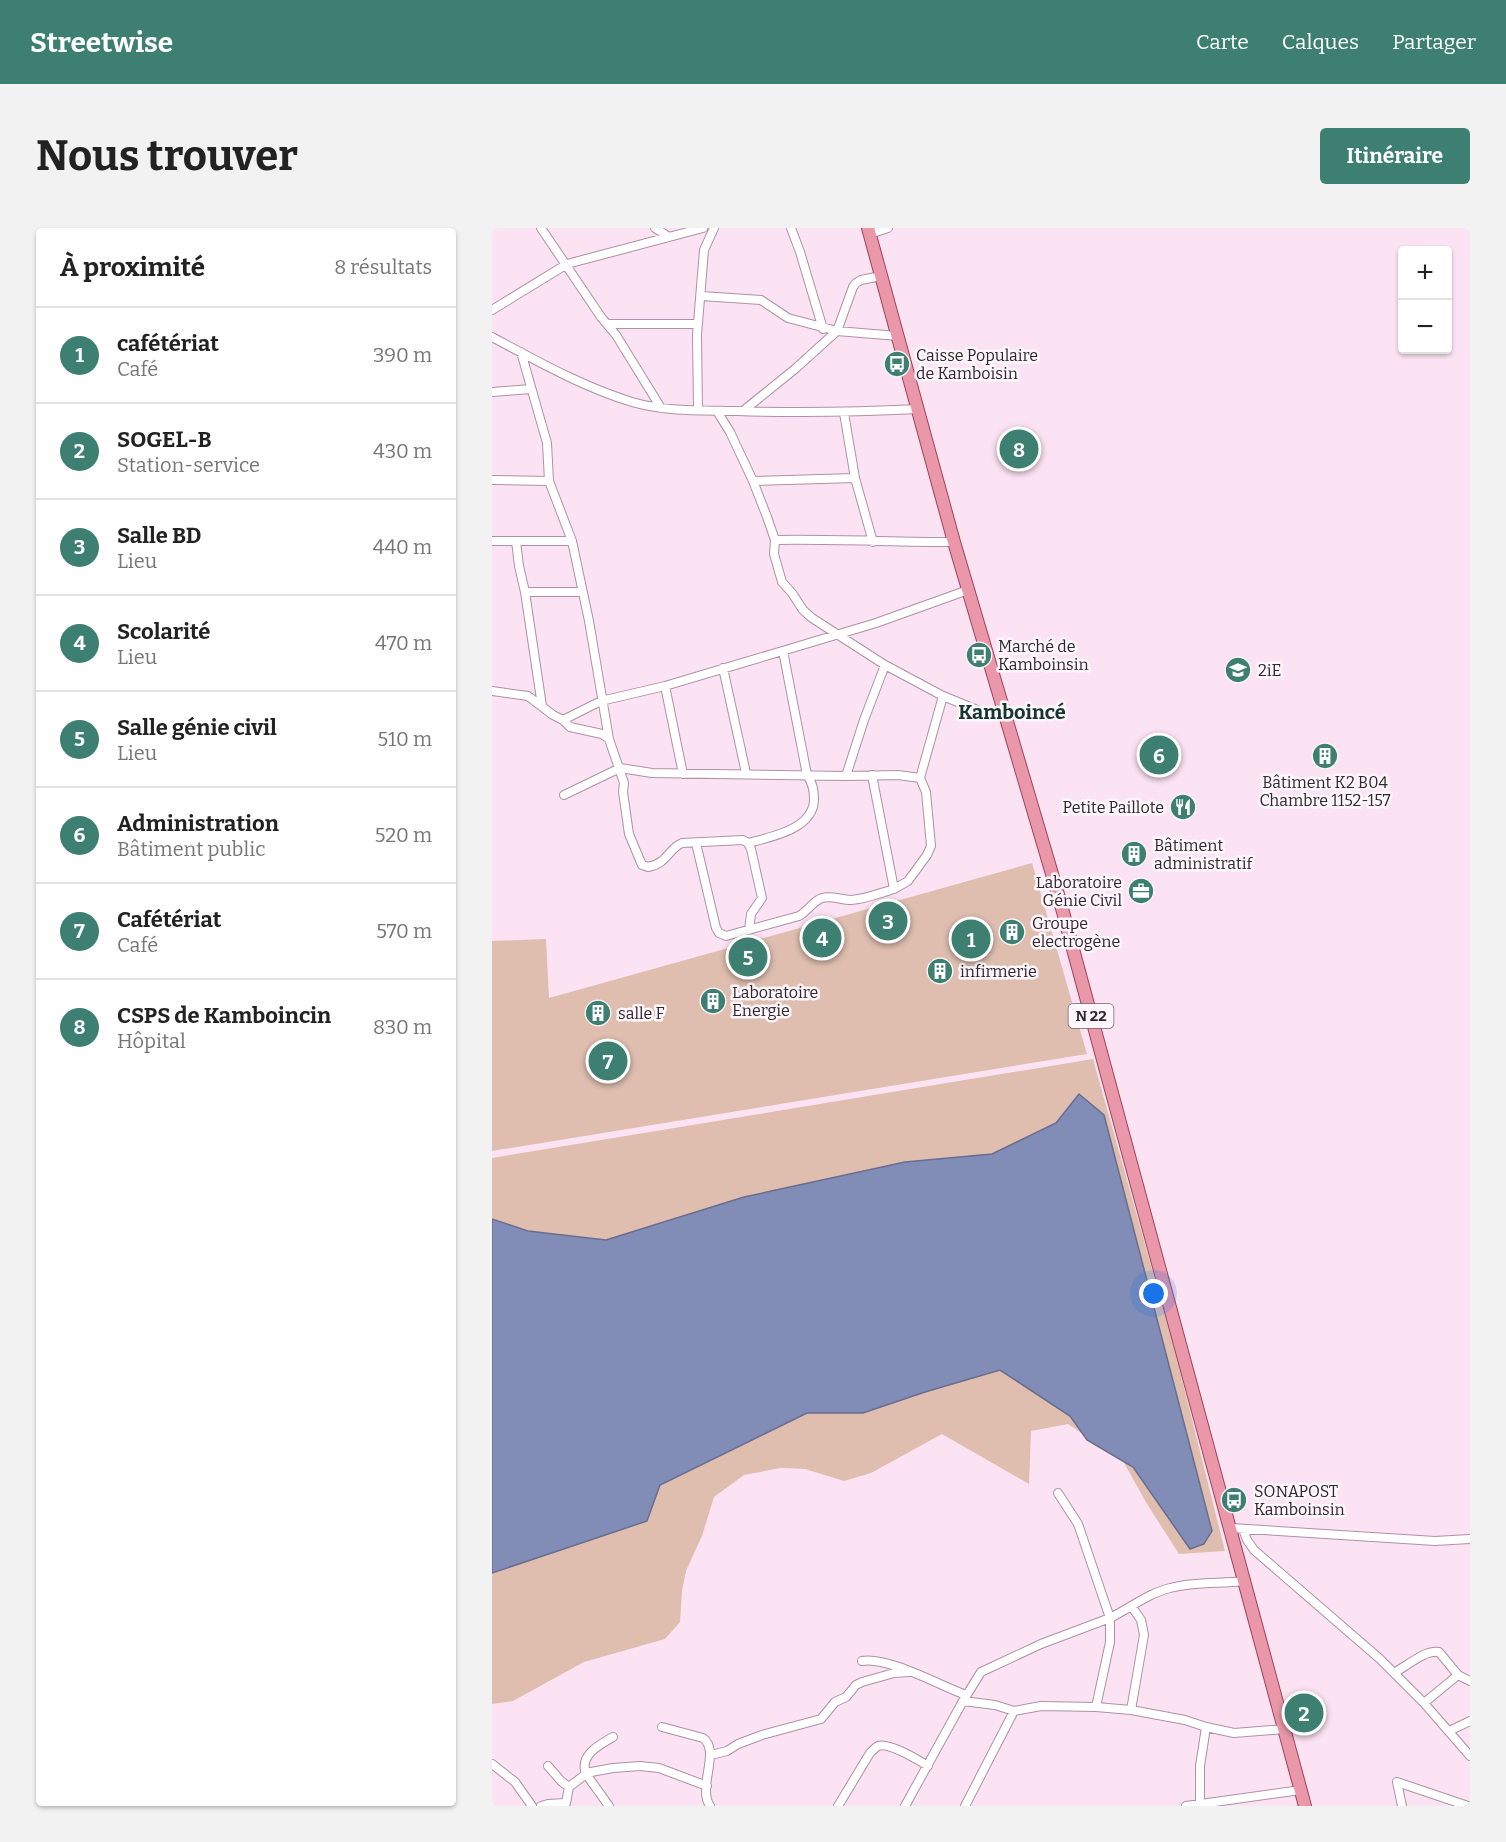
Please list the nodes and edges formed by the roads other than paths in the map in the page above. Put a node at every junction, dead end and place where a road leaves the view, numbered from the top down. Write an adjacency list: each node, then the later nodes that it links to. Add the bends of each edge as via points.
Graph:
1 (541, 228): 9 (street)
2 (655, 228): 8 (street)
3 (703, 228): 8 (street)
4 (714, 228): 11 (street, via 704,250)
5 (791, 228): 15 (street)
6 (885, 228): 7 (street)
7 (869, 231): 10 (main road, N 22)
8 (669, 237): 9 (street)
9 (567, 264): 12 (street); 13 (street)
10 (881, 276): 16 (street, via 856,283); 17 (main road, N 22)
11 (701, 296): 14 (street); 15 (street, via 761,300 788,318)
12 (492, 310)
13 (607, 324): 14 (street); 22 (street)
14 (698, 324): 24 (street)
15 (824, 329): 16 (street)
16 (837, 331): 17 (street); 26 (street)
17 (898, 336): 23 (main road, N 22)
18 (492, 337): 19 (street)
19 (521, 352): 20 (street); 22 (street, via 611,394)
20 (531, 388): 21 (street); 30 (street, via 547,443)
21 (492, 392)
22 (661, 408): 24 (street)
23 (919, 409): 27 (street); 37 (main road, N 22)
24 (698, 410): 25 (street)
25 (717, 411): 26 (street); 31 (street)
26 (742, 411): 27 (street)
27 (844, 413): 28 (street)
28 (855, 477): 31 (street); 36 (street)
29 (492, 480): 30 (street)
30 (549, 481): 33 (street)
31 (753, 481): 32 (street)
32 (775, 540): 36 (street); 41 (street, via 774,554 782,582 803,610)
33 (572, 541): 35 (street); 40 (street)
34 (492, 542): 35 (street)
35 (516, 542): 39 (street)
36 (873, 542): 37 (street)
37 (954, 542): 38 (main road, N 22)
38 (968, 590): 41 (street); 50 (main road, N 22)
39 (525, 592): 40 (street); 49 (street)
40 (582, 592): 48 (street)
41 (837, 634): 42 (street); 43 (street)
42 (783, 651): 44 (street); 56 (street)
43 (885, 665): 47 (street); 58 (street)
44 (723, 668): 45 (street); 54 (street)
45 (665, 686): 48 (street); 55 (street)
46 (492, 691): 49 (street, via 528,696)
47 (943, 696): 50 (street, via 987,714); 59 (street)
48 (601, 701): 51 (street); 52 (street)
49 (542, 706): 51 (street)
50 (1006, 715): 66 (main road, N 22)
51 (563, 720): 52 (street, via 576,730)
52 (609, 739): 53 (street)
53 (620, 768): 55 (street); 60 (street); 61 (street, via 629,834 642,865 654,866 679,844)
54 (746, 773): 55 (street); 56 (street)
55 (683, 774)
56 (807, 775): 58 (street); 62 (street, via 815,801 807,816 791,829)
57 (872, 775): 58 (street); 59 (street); 63 (street)
58 (846, 776)
59 (920, 778): 63 (street, via 926,792 931,846 908,881)
60 (564, 795)
61 (696, 843): 62 (street); 64 (street, via 716,928 726,936)
62 (748, 843): 64 (street, via 762,898 751,914)
63 (894, 889): 64 (street, via 860,899 820,899 799,916)
64 (749, 930)
65 (1059, 1493): 70 (street, via 1078,1524)
66 (1237, 1528): 67 (street, via 1435,1541); 68 (main road, N 22); 73 (street, via 1254,1550)
67 (1470, 1539)
68 (1245, 1581): 69 (street, via 1168,1588); 84 (main road, N 22)
69 (1132, 1607): 70 (street); 79 (street, via 1141,1620 1144,1635)
70 (1110, 1618): 76 (street, via 981,1672); 78 (street, via 1110,1642)
71 (862, 1661): 72 (street, via 876,1660)
72 (909, 1672): 76 (street); 87 (street, via 856,1685 821,1719 762,1735)
73 (1394, 1673): 74 (street, via 1434,1651); 77 (street)
74 (1458, 1675): 75 (street); 77 (street)
75 (1470, 1682)
76 (965, 1698): 80 (street); 91 (street)
77 (1424, 1703): 85 (street)
78 (1096, 1707): 79 (street); 80 (street, via 1041,1706)
79 (1131, 1710): 83 (street)
80 (1014, 1711): 103 (street)
81 (1470, 1721): 85 (street)
82 (662, 1727): 87 (street, via 703,1738)
83 (1206, 1727): 84 (street, via 1234,1733); 96 (street)
84 (1285, 1729): 95 (main road, N 22)
85 (1449, 1731): 88 (street)
86 (613, 1737): 92 (street, via 589,1754)
87 (711, 1755): 93 (street)
88 (1470, 1756)
89 (492, 1764): 97 (street, via 515,1782)
90 (548, 1766): 94 (street)
91 (928, 1766): 101 (street, via 890,1747 876,1747); 102 (street)
92 (586, 1774): 93 (street, via 640,1766 658,1768); 94 (street); 99 (street)
93 (707, 1786): 100 (street, via 706,1800)
94 (569, 1787): 98 (street, via 566,1803)
95 (1301, 1790): 96 (street); 105 (main road, N 22)
96 (1200, 1805): 104 (street)
97 (532, 1806)
98 (541, 1806)
99 (609, 1806)
100 (710, 1806)
101 (838, 1806)
102 (906, 1806)
103 (965, 1806)
104 (1186, 1806)
105 (1305, 1806)
106 (1402, 1806): 107 (street, via 1397,1782)
107 (1468, 1806)

